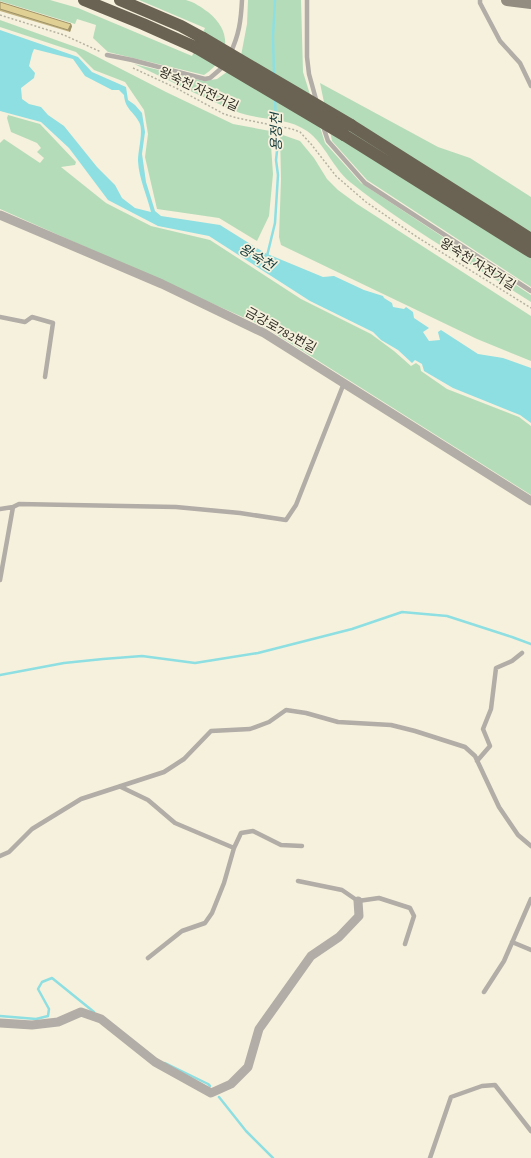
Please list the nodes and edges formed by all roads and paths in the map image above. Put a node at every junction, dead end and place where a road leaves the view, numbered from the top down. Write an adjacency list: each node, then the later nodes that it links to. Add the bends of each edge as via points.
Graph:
1 (84, 0): 9 (highway)
2 (120, 0): 9 (highway, via 181,26)
3 (242, 0): 10 (lane, via 241,22 235,45 228,61 210,78 205,79)
4 (307, 0): 16 (lane, via 309,74 328,141 364,183)
5 (480, 0): 12 (lane, via 500,41 520,63)
6 (507, 0): 7 (street)
7 (531, 3)
8 (0, 15): 10 (path, via 64,35)
9 (200, 43): 14 (highway, bridge, via 351,125); 15 (highway, bridge)
10 (107, 54)
11 (131, 67): 17 (path, 왕숙천 자전거길, via 224,114 292,129 304,135 336,176 366,202)
12 (531, 86)
13 (0, 215): 20 (street, 금강로782번길, via 162,284 264,333)
14 (531, 239)
15 (531, 252)
16 (531, 291)
17 (531, 308)
18 (0, 317): 19 (lane, via 25,322 32,317 53,323)
19 (45, 377)
20 (344, 383): 21 (street, 금강로782번길); 22 (lane, via 296,505 286,520 176,507 18,504)
21 (531, 501)
22 (13, 507): 23 (lane); 24 (lane)
23 (0, 509)
24 (0, 580)
25 (522, 653): 26 (lane, via 496,668 491,709 484,729 490,746)
26 (477, 761): 27 (lane, via 465,747 415,731 391,725 338,722 286,710 269,722 250,729 211,731 184,759 164,772); 29 (lane, via 499,807 518,835)
27 (121, 787): 30 (lane, via 148,800 175,823); 31 (lane, via 81,799 32,829 9,852)
28 (302, 846): 30 (lane, via 281,845 253,831 241,833)
29 (531, 846)
30 (234, 848): 39 (lane, via 224,883 212,913 205,923 182,931)
31 (0, 856)
32 (298, 880): 34 (lane, via 342,890)
33 (531, 899): 35 (lane)
34 (358, 901): 37 (lane, via 379,898 410,908 414,916); 41 (street, via 359,916 339,937 311,956 259,1029 248,1067 231,1084 211,1093 155,1062 101,1019 81,1012 58,1022 32,1025)
35 (529, 909): 36 (lane)
36 (512, 942): 38 (lane); 40 (lane, via 504,962)
37 (405, 944)
38 (531, 950)
39 (148, 958)
40 (484, 992)
41 (0, 1023)
42 (531, 1131): 43 (lane, via 495,1085 482,1086 451,1097)
43 (430, 1158)

